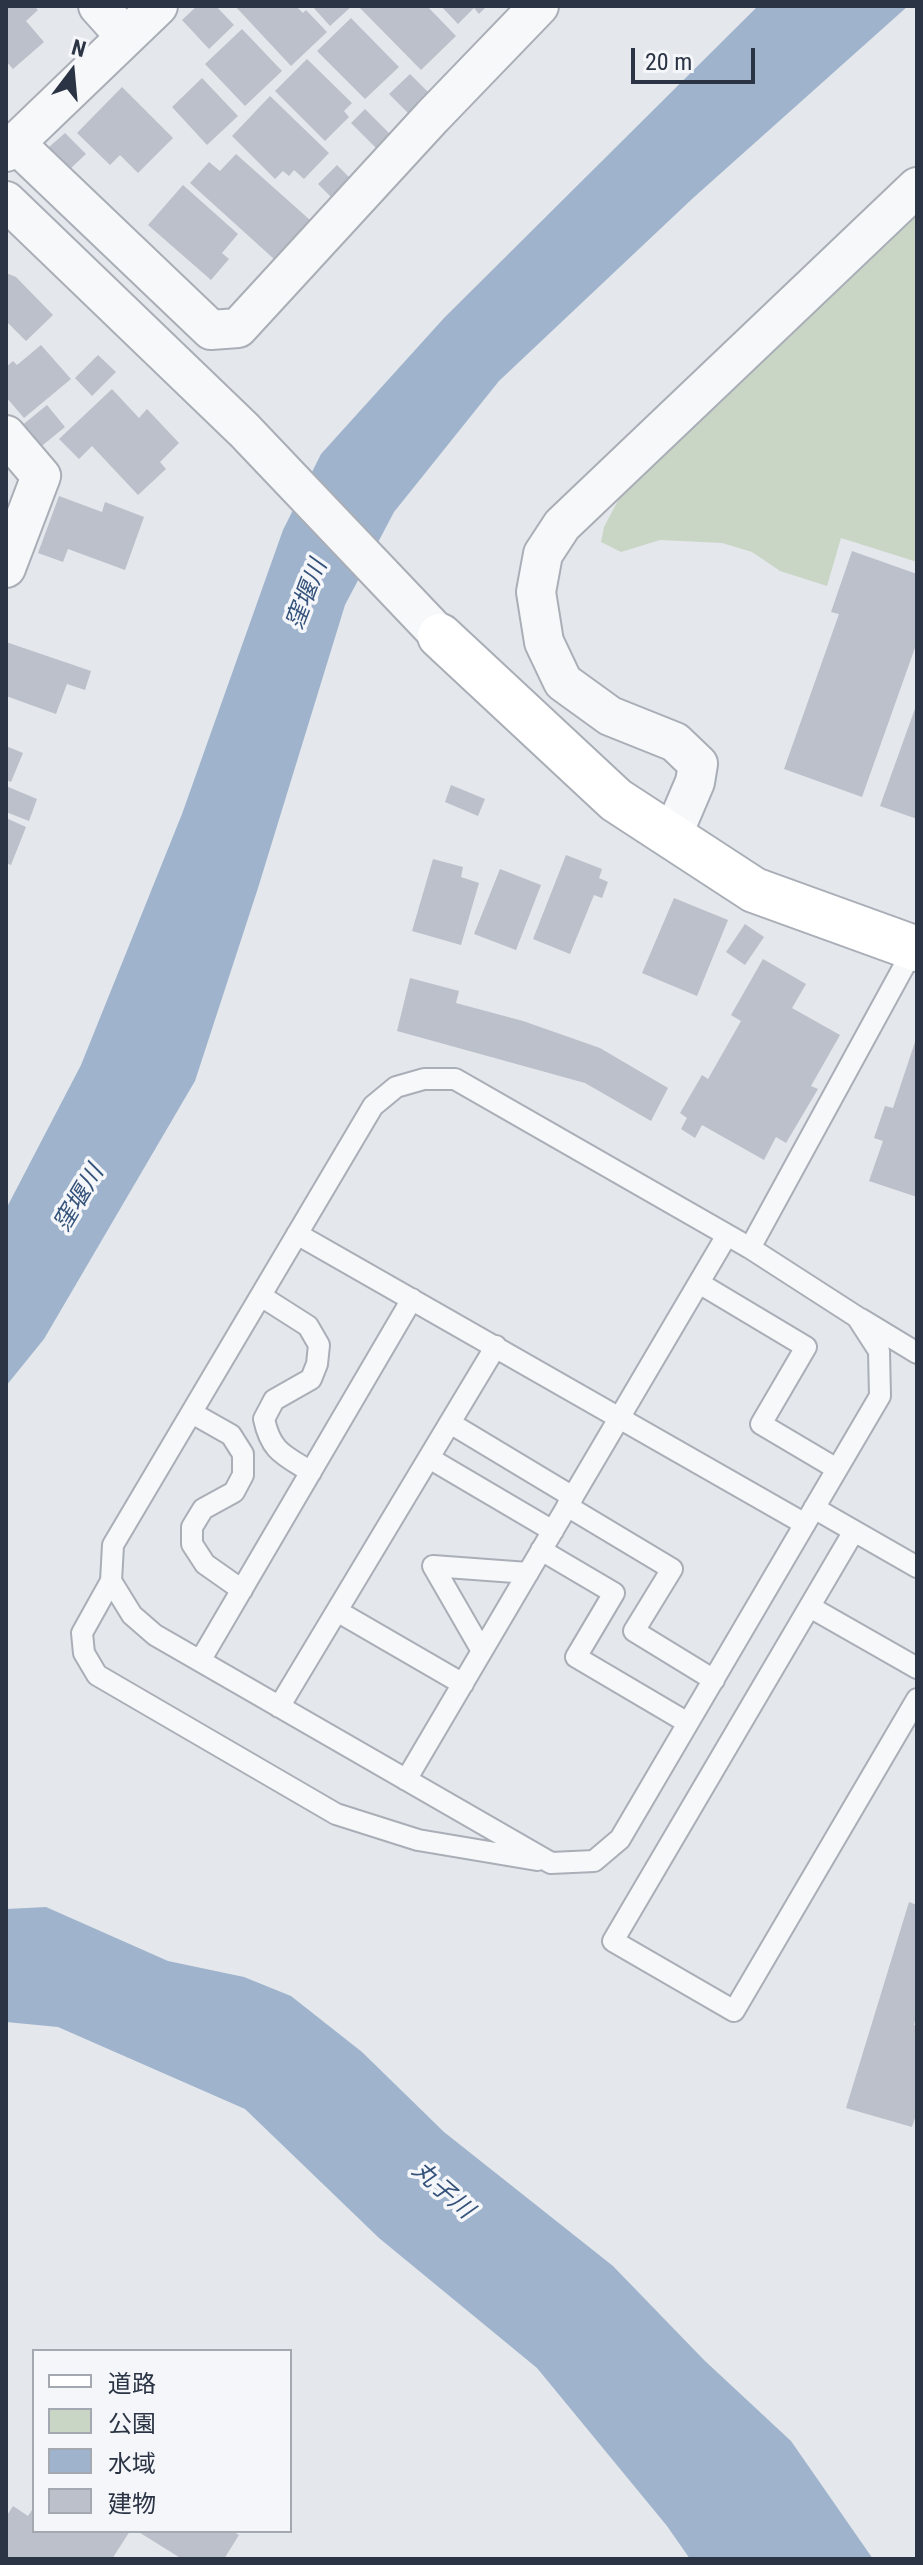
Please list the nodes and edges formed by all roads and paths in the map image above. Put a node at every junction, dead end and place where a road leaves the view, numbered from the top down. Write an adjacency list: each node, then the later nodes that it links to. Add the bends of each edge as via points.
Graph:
1 (98, 6): 4 (street)
2 (158, 6): 4 (street)
3 (539, 6): 5 (street, via 238,328 211,330)
4 (125, 36): 5 (street)
5 (10, 148)
6 (917, 187): 11 (street, via 562,525 543,554 536,592 544,642 563,682 610,716 675,742 698,764)
7 (6, 201): 10 (street, via 244,430)
8 (6, 435): 9 (street, via 41,476)
9 (6, 568)
10 (440, 636): 11 (street, via 616,800)
11 (672, 836): 12 (street, via 754,890)
12 (916, 949): 15 (lane)
13 (297, 1234): 14 (lane, via 373,1106 396,1087 424,1079 455,1079); 17 (lane); 18 (lane)
14 (727, 1235): 15 (lane); 16 (lane)
15 (750, 1248): 19 (lane)
16 (699, 1283): 23 (lane); 26 (lane, via 806,1347 761,1424)
17 (261, 1296): 22 (lane); 27 (lane, via 308,1326 319,1345 311,1379 274,1400 264,1419 268,1438 279,1452)
18 (412, 1299): 20 (lane); 27 (lane)
19 (857, 1317): 21 (lane); 26 (lane, via 879,1351 880,1396)
20 (496, 1346): 23 (lane); 24 (lane)
21 (917, 1353)
22 (192, 1413): 35 (lane, via 113,1545); 36 (lane, via 231,1435 243,1454 243,1475 234,1492 203,1509 192,1527 192,1544 205,1564)
23 (620, 1417): 28 (lane); 29 (lane)
24 (450, 1423): 25 (lane); 28 (lane)
25 (429, 1458): 30 (lane); 38 (lane)
26 (837, 1469): 29 (lane)
27 (311, 1472): 36 (lane)
28 (570, 1502): 30 (lane); 42 (lane, via 672,1569 634,1631)
29 (810, 1516): 31 (lane); 42 (lane)
30 (553, 1531): 32 (lane)
31 (854, 1531): 33 (lane); 37 (lane)
32 (541, 1550): 34 (lane); 46 (lane, via 614,1593 576,1657)
33 (917, 1567)
34 (528, 1573): 39 (lane); 39 (lane, via 433,1566)
35 (111, 1581): 40 (lane, via 132,1615); 48 (lane, via 82,1633 84,1653 97,1675 336,1814 418,1840)
36 (242, 1590): 40 (lane)
37 (810, 1607): 41 (lane); 44 (lane, via 613,1941 734,2011)
38 (337, 1611): 43 (lane); 45 (lane)
39 (482, 1651): 43 (lane)
40 (200, 1661): 45 (lane)
41 (917, 1668)
42 (714, 1680): 46 (lane)
43 (463, 1684): 47 (lane)
44 (917, 1699)
45 (279, 1707): 47 (lane)
46 (688, 1723): 48 (lane, via 620,1839 594,1861)
47 (406, 1780): 48 (lane)
48 (551, 1863)

